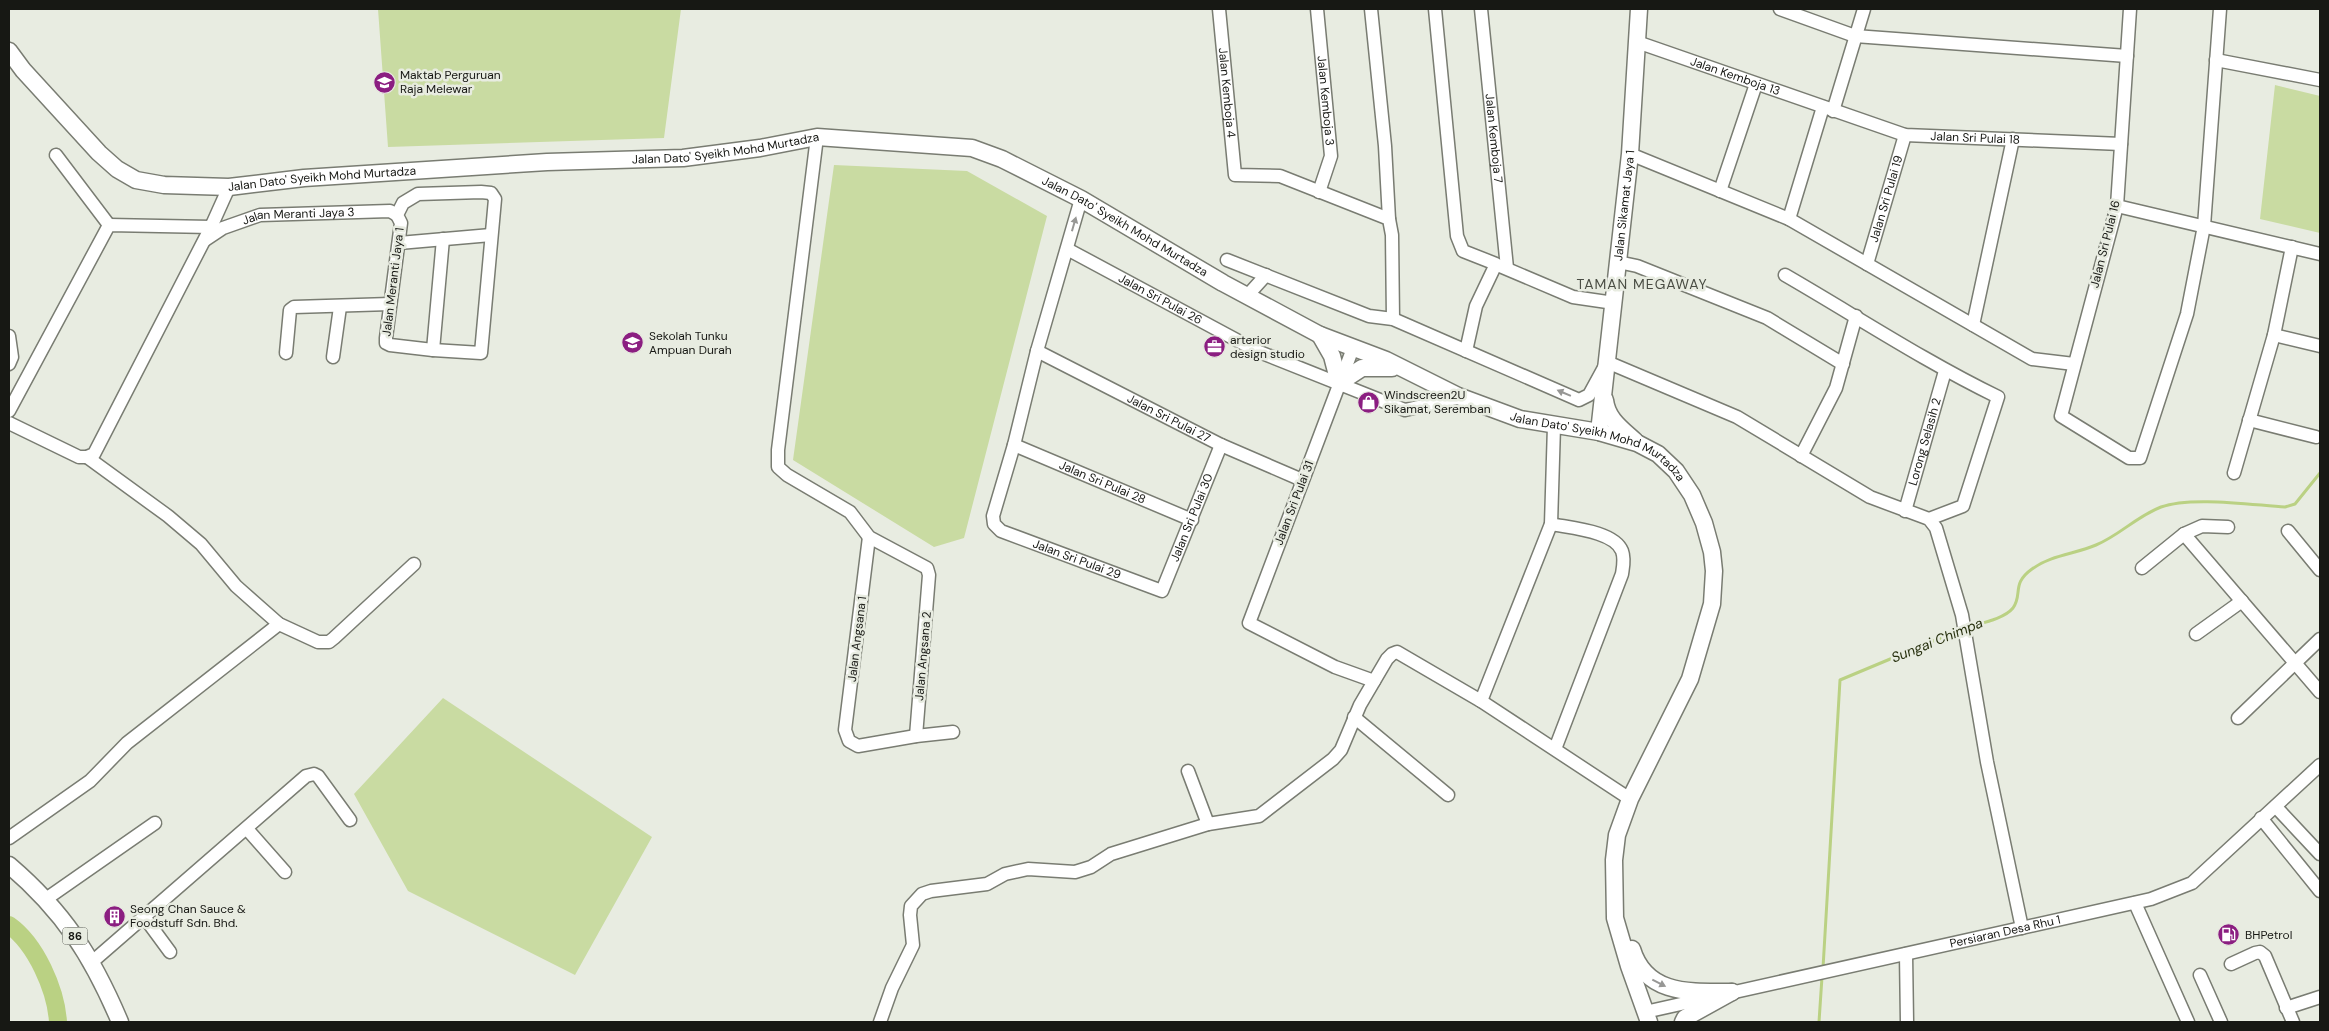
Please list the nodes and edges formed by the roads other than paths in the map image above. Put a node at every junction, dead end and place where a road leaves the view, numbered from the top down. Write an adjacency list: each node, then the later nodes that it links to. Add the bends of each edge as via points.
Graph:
1 (1219, 9): 27 (street, Jalan Kemboja 4, via 1236,175 1280,176)
2 (1317, 9): 27 (street, Jalan Kemboja 3, via 1331,156)
3 (1371, 9): 31 (street)
4 (1435, 9): 46 (street, via 1457,236 1463,251)
5 (1482, 9): 46 (street, Jalan Kemboja 7)
6 (1639, 9): 12 (main road, Jalan Sikamat Jaya 1)
7 (1780, 9): 11 (street)
8 (1864, 9): 11 (street)
9 (2130, 9): 14 (street, Jalan Sri Pulai 16)
10 (2220, 9): 15 (street)
11 (1855, 36): 14 (street); 18 (street)
12 (1637, 42): 17 (street, Jalan Kemboja 13); 23 (main road, Jalan Sikamat Jaya 1)
13 (9, 51): 25 (main road, Jalan Dato' Syeikh Mohd Murtadza, via 99,154 117,169 136,180 164,185)
14 (2127, 56): 22 (street, Jalan Sri Pulai 16)
15 (2216, 60): 16 (street); 34 (street)
16 (2320, 80)
17 (1756, 84): 18 (street, Jalan Kemboja 13); 26 (street)
18 (1828, 109): 19 (street, Jalan Sri Pulai 18); 32 (street)
19 (1905, 135): 21 (street, Jalan Sri Pulai 18); 45 (street, Jalan Sri Pulai 19)
20 (817, 137): 25 (main road, Jalan Dato' Syeikh Mohd Murtadza, via 683,158 547,162 304,178); 28 (main road, Jalan Dato' Syeikh Mohd Murtadza, via 972,148 1002,159); 95 (street, via 778,467 850,512)
21 (2013, 139): 22 (street, Jalan Sri Pulai 18); 55 (street)
22 (2121, 144): 29 (street, Jalan Sri Pulai 16)
23 (1630, 154): 26 (street); 44 (main road, Jalan Sikamat Jaya 1)
24 (56, 155): 33 (street)
25 (229, 187): 35 (street)
26 (1720, 191): 32 (street)
27 (1319, 192): 31 (street)
28 (1081, 199): 41 (street, one-way to 28); 49 (main road, Jalan Dato' Syeikh Mohd Murtadza)
29 (2117, 206): 34 (street); 69 (street, Jalan Sri Pulai 16)
30 (397, 216): 36 (street, via 403,203 418,194 491,193 495,199); 38 (street, Jalan Meranti Jaya 3, via 390,210 260,215 223,228); 39 (street, Jalan Meranti Jaya 1, via 401,223)
31 (1389, 219): 54 (street)
32 (1789, 219): 45 (street)
33 (110, 225): 35 (street); 75 (street)
34 (2204, 226): 40 (street); 69 (street, Jalan Sri Pulai 16, via 2187,314 2140,458 2129,458 2061,416)
35 (211, 227): 38 (street)
36 (491, 235): 37 (street); 61 (street, Jalan Meranti Jaya 1, via 481,353)
37 (443, 239): 39 (street); 61 (street)
38 (204, 241): 85 (street, via 94,454)
39 (399, 243): 51 (street, Jalan Meranti Jaya 1)
40 (2292, 247): 42 (street); 57 (street)
41 (1066, 249): 62 (street); 72 (street, Jalan Sri Pulai 26, via 1257,351)
42 (2320, 254)
43 (1227, 260): 47 (street)
44 (1618, 262): 50 (main road, Jalan Sikamat Jaya 1); 68 (street, via 1637,266 1767,318)
45 (1867, 264): 55 (street)
46 (1501, 266): 50 (street, via 1573,297); 63 (street, via 1476,306)
47 (1266, 275): 49 (street); 54 (street, via 1369,316)
48 (1785, 275): 53 (street)
49 (1248, 296): 56 (main road, Jalan Dato' Syeikh Mohd Murtadza)
50 (1614, 303): 66 (main road, Jalan Sikamat Jaya 1)
51 (390, 304): 52 (street); 61 (street, Jalan Meranti Jaya 1, via 386,343)
52 (340, 307): 64 (street, via 294,307 290,310); 65 (street)
53 (1856, 316): 68 (street); 71 (street)
54 (1394, 319): 63 (street)
55 (1973, 325): 69 (street, via 2032,359)
56 (1320, 335): 60 (main road, Jalan Dato' Syeikh Mohd Murtadza); 72 (main road, via 1332,356)
57 (2274, 335): 59 (street); 76 (street)
58 (9, 336): 67 (street, via 12,358)
59 (2320, 346)
60 (1353, 348): 70 (main road, Jalan Dato' Syeikh Mohd Murtadza); 72 (street, Jalan Sri Pulai 31)
61 (433, 350)
62 (1037, 351): 82 (street); 83 (street, Jalan Sri Pulai 27)
63 (1466, 352): 66 (street, one-way to 63, via 1589,395 1579,400)
64 (286, 353)
65 (333, 357)
66 (1607, 362): 73 (main road, Jalan Sikamat Jaya 1); 84 (street, via 1737,417)
67 (9, 364)
68 (1843, 364): 84 (street, via 1836,388)
69 (2074, 364)
70 (1402, 368): 72 (main road, via 1362,368); 74 (main road, Jalan Dato' Syeikh Mohd Murtadza)
71 (1944, 371): 88 (street, Lorong Selasih 2); 89 (street, via 1998,397 1963,506)
72 (1339, 383): 74 (street, Jalan Sri Pulai 26, via 1405,410); 87 (street, Jalan Sri Pulai 31)
73 (1604, 388): 78 (main road, via 1588,418); 79 (main road, Jalan Sikamat Jaya 1); 81 (main road, via 1610,416)
74 (1461, 397): 78 (main road, Jalan Dato' Syeikh Mohd Murtadza, via 1520,419)
75 (9, 411)
76 (2249, 420): 80 (street); 86 (street)
77 (9, 423): 85 (street, via 79,457)
78 (1557, 426): 79 (main road, Jalan Dato' Syeikh Mohd Murtadza); 91 (street)
79 (1600, 432): 81 (main road, Jalan Dato' Syeikh Mohd Murtadza)
80 (2316, 437)
81 (1637, 443): 116 (main road, Jalan Dato' Syeikh Mohd Murtadza, via 1658,454 1676,471 1692,495 1712,552 1714,587 1690,679)
82 (1014, 445): 90 (street, Jalan Sri Pulai 28); 99 (street, Jalan Sri Pulai 29, via 993,516 994,524 1001,531)
83 (1222, 445): 87 (street, Jalan Sri Pulai 27); 90 (street, Jalan Sri Pulai 30)
84 (1801, 456): 88 (street, via 1870,497)
85 (87, 457): 101 (street, via 201,544 236,586)
86 (2234, 473)
87 (1302, 480): 105 (street, Jalan Sri Pulai 31, via 1248,623 1336,667)
88 (1905, 511): 89 (street)
89 (1929, 519): 132 (street, via 1942,542 1962,615 1987,762)
90 (1192, 520): 99 (street, Jalan Sri Pulai 30)
91 (1551, 524): 107 (street); 112 (street, via 1615,541 1624,562)
92 (2228, 527): 94 (street, via 2202,526)
93 (2288, 531): 98 (street)
94 (2184, 534): 97 (street); 100 (street)
95 (869, 537): 111 (street, Jalan Angsana 2, via 926,568 929,576); 111 (street, Jalan Angsana 1, via 845,730 849,741 858,746)
96 (414, 564): 101 (street, via 329,642 318,642)
97 (2142, 568)
98 (2320, 570)
99 (1162, 591)
100 (2242, 601): 102 (street); 104 (street)
101 (279, 624): 123 (street, via 127,743 90,781)
102 (2196, 634)
103 (2320, 639): 104 (street)
104 (2295, 663): 106 (street); 109 (street)
105 (1374, 681): 107 (street, via 1387,659 1397,652); 108 (street)
106 (2320, 692)
107 (1481, 701): 112 (street)
108 (1354, 717): 115 (street); 121 (street, via 1341,750 1333,759 1271,808 1259,816)
109 (2238, 718)
110 (953, 732): 111 (street)
111 (916, 736)
112 (1555, 749): 116 (street)
113 (2320, 765): 117 (street, Persiaran Desa Rhu 1)
114 (1188, 770): 121 (street)
115 (1448, 795)
116 (1630, 799): 125 (main road, Jalan Dato' Syeikh Mohd Murtadza, via 1617,835)
117 (2276, 807): 118 (street, Persiaran Desa Rhu 1); 124 (street)
118 (2262, 818): 128 (street); 130 (street, Persiaran Desa Rhu 1, via 2192,883)
119 (350, 820): 122 (street, via 314,774 306,776)
120 (155, 823): 129 (street)
121 (1208, 824): 143 (street, via 1111,854 1075,872 1028,870 1005,874 987,884 922,894 911,906 913,945)
122 (247, 829): 127 (street); 131 (street)
123 (9, 838)
124 (2320, 854)
125 (1614, 860): 138 (main road, one-way to 138, via 1623,919 1636,961 1650,978 1670,988); 141 (main road, Jalan Dato' Syeikh Mohd Murtadza, via 1615,918)
126 (9, 865): 129 (main road, 86)
127 (285, 872)
128 (2320, 891)
129 (46, 899): 135 (main road, 86)
130 (2134, 902): 132 (street, Persiaran Desa Rhu 1); 146 (street)
131 (145, 918): 133 (street); 135 (street)
132 (2022, 928): 134 (street, Persiaran Desa Rhu 1)
133 (170, 952)
134 (1906, 954): 138 (street, Persiaran Desa Rhu 1); 145 (street)
135 (92, 962): 142 (main road, 86)
136 (2231, 964): 140 (street, via 2260,952 2265,956)
137 (2200, 975): 147 (street)
138 (1732, 992): 141 (street, Persiaran Desa Rhu 1); 144 (main road)
139 (2320, 997): 140 (street)
140 (2286, 1008): 148 (street)
141 (1647, 1017)
142 (120, 1022)
143 (880, 1022)
144 (1683, 1022)
145 (1907, 1022)
146 (2188, 1022)
147 (2221, 1022)
148 (2293, 1022)

